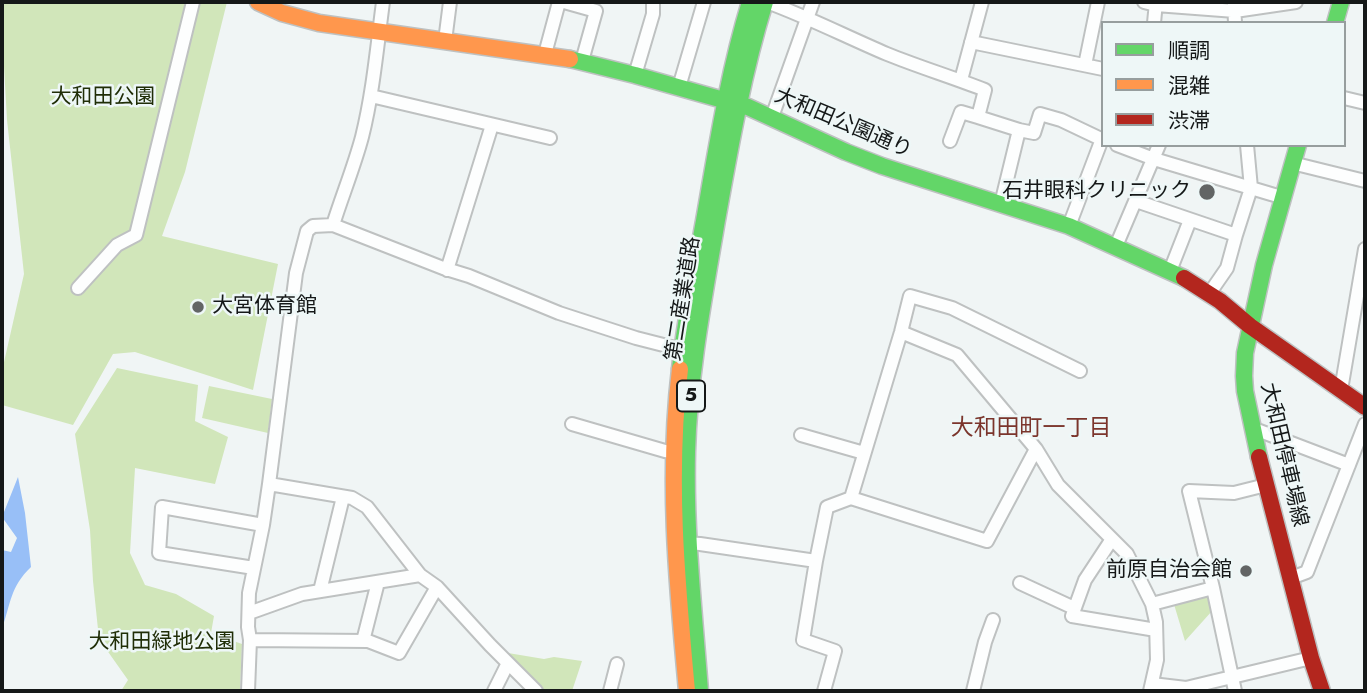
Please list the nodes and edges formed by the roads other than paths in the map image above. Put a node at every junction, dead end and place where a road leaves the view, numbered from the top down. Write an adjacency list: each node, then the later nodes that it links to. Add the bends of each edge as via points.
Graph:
1 (193, 2): 63 (street, via 136,235 117,245)
2 (258, 2): 16 (main road, 大和田公園通り)
3 (383, 2): 21 (street)
4 (450, 2): 22 (street)
5 (561, 2): 24 (street); 25 (street, via 596,11)
6 (653, 2): 28 (street)
7 (704, 2): 30 (street)
8 (750, 2): 33 (main road, 第二産業道路 / 5, via 732,62)
9 (766, 2): 18 (street); 33 (main road, 第二産業道路 / 5)
10 (813, 2): 18 (street)
11 (982, 2): 23 (street)
12 (1098, 2): 26 (street)
13 (1296, 2): 17 (street)
14 (1341, 2): 20 (main road)
15 (1152, 3): 17 (street); 19 (street)
16 (283, 8): 21 (main road, 大和田公園通り, via 318,23)
17 (1234, 12)
18 (807, 17): 29 (street, via 885,53); 35 (street)
19 (1154, 21)
20 (1336, 21)
21 (379, 32): 22 (main road, 大和田公園通り); 31 (street)
22 (445, 41): 24 (main road, 大和田公園通り)
23 (971, 42): 26 (street); 29 (street)
24 (545, 54): 25 (main road, 大和田公園通り)
25 (582, 61): 28 (main road, 大和田公園通り)
26 (1085, 65): 27 (street)
27 (1101, 69)
28 (635, 75): 30 (main road, 大和田公園通り)
29 (961, 80): 36 (street, via 985,90)
30 (679, 87): 33 (main road, 大和田公園通り)
31 (370, 96): 37 (street); 55 (street, via 354,167)
32 (1346, 98): 34 (street)
33 (731, 101): 35 (main road, 大和田公園通り); 67 (main road, 第二産業道路 / 5); 85 (main road, 第二産業道路 / 5, via 696,353)
34 (1365, 103)
35 (772, 117): 53 (main road, 大和田公園通り, via 882,166)
36 (978, 117): 38 (street); 41 (street, via 961,111)
37 (492, 125): 39 (street); 60 (street)
38 (1019, 130): 40 (street, via 1034,133 1040,114); 53 (street)
39 (550, 138)
40 (1101, 139)
41 (950, 141)
42 (1101, 142): 56 (street)
43 (1122, 147): 47 (street)
44 (1158, 147): 47 (street)
45 (1247, 147): 50 (street)
46 (1297, 147): 48 (main road, 大和田停車場線)
47 (1154, 159): 50 (street); 52 (street)
48 (1292, 163): 49 (street); 51 (main road, 大和田停車場線)
49 (1365, 181)
50 (1251, 188): 51 (street); 57 (street)
51 (1281, 197): 65 (main road, 大和田停車場線)
52 (1136, 201): 54 (street); 58 (street)
53 (1001, 204): 56 (main road, 大和田公園通り)
54 (1190, 220): 57 (street); 61 (street)
55 (332, 225): 60 (street); 79 (street, via 307,231 296,273)
56 (1069, 226): 58 (main road, 大和田公園通り)
57 (1236, 235): 64 (street, via 1227,268)
58 (1116, 246): 61 (main road, 大和田公園通り)
59 (1365, 249): 62 (street)
60 (446, 270): 67 (street, via 559,313)
61 (1170, 271): 64 (main road, 大和田公園通り)
62 (1362, 278): 69 (street)
63 (78, 288)
64 (1209, 294): 65 (main road, 大和田公園通り)
65 (1250, 326): 69 (main road, 大和田公園通り); 73 (main road, 大和田停車場線, via 1244,369)
66 (901, 332): 68 (street, via 910,296 952,308); 75 (street, via 957,355); 77 (street)
67 (683, 350): 76 (main road, 第二産業道路 / 5)
68 (1080, 371)
69 (1341, 390): 70 (main road, 大和田公園通り)
70 (1365, 407)
71 (572, 424): 76 (street)
72 (1365, 424): 78 (street)
73 (1252, 428): 78 (street); 80 (main road, 大和田停車場線)
74 (801, 435): 77 (street)
75 (1035, 449): 82 (street, via 987,541); 84 (street, via 1058,485)
76 (673, 452): 85 (main road, 第二産業道路 / 5)
77 (864, 453): 82 (street)
78 (1349, 465): 89 (street, via 1307,572)
79 (269, 484): 81 (street); 83 (street)
80 (1266, 485): 89 (main road, 大和田停車場線); 93 (street, via 1234,493 1189,491)
81 (343, 497): 88 (street, via 367,507); 94 (street)
82 (851, 498): 86 (street, via 827,508)
83 (263, 525): 87 (street); 87 (street, via 163,507 159,554)
84 (1112, 539): 95 (street, via 1127,554); 96 (street, via 1085,580)
85 (682, 543): 86 (street); 111 (main road, 第二産業道路 / 5); 112 (main road, 第二産業道路 / 5)
86 (816, 561): 113 (street, via 803,640 835,651)
87 (254, 568): 97 (street)
88 (420, 575): 90 (street); 92 (street)
89 (1291, 578): 102 (main road, 大和田停車場線)
90 (378, 582): 94 (street); 101 (street)
91 (1020, 583): 96 (street)
92 (437, 587): 101 (street, via 400,653); 103 (street)
93 (1213, 588): 95 (street); 105 (street)
94 (320, 591): 97 (street)
95 (1153, 604): 99 (street)
96 (1074, 608): 99 (street, via 1072,616)
97 (249, 613): 100 (street)
98 (993, 620): 114 (street)
99 (1156, 630): 106 (street, via 1157,660)
100 (250, 640): 101 (street); 107 (street)
101 (363, 640)
102 (1311, 658): 105 (street); 115 (main road, 大和田停車場線)
103 (508, 663): 108 (street); 109 (street)
104 (617, 664): 110 (street)
105 (1233, 685): 106 (street)
106 (1151, 688)
107 (248, 691)
108 (494, 691)
109 (536, 691)
110 (610, 691)
111 (687, 691)
112 (700, 691)
113 (824, 691)
114 (973, 691)
115 (1322, 691)

